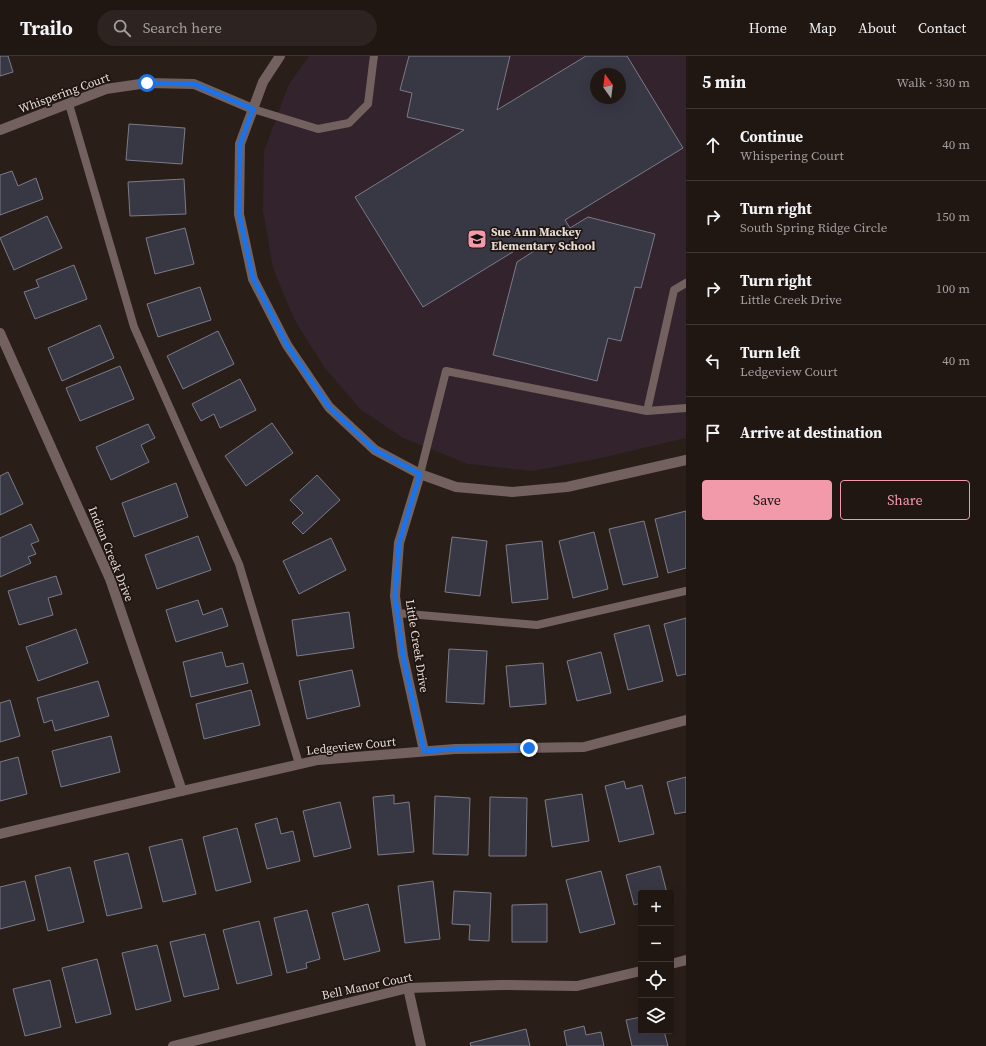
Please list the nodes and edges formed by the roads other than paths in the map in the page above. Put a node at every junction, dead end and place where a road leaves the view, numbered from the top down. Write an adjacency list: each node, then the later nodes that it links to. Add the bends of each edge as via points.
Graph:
1 (280, 56): 4 (street, via 263,82)
2 (374, 56): 4 (lane, via 368,104 349,123 318,129)
3 (69, 104): 4 (street, Whispering Court, via 106,89 147,83 194,84); 5 (street, Whispering Court); 16 (lane, via 134,327 239,564)
4 (253, 109): 11 (street, via 240,144 239,214 253,278 287,345 329,407 375,450)
5 (0, 130)
6 (686, 283): 9 (lane, via 674,290)
7 (0, 333): 17 (street, Indian Creek Drive, via 110,579)
8 (686, 408): 9 (lane)
9 (648, 411): 11 (lane, via 446,371)
10 (686, 460): 11 (street, via 567,487 512,492 456,488)
11 (420, 474): 13 (street, Little Creek Drive, via 399,543 395,596)
12 (686, 591): 13 (lane, via 537,625)
13 (397, 613): 15 (street, Little Creek Drive, via 403,656)
14 (686, 720): 15 (street, Ledgeview Court, via 584,747)
15 (424, 751): 16 (street, Ledgeview Court, via 318,760)
16 (299, 764): 17 (street, Ledgeview Court)
17 (182, 791): 18 (street, Ledgeview Court)
18 (0, 834)
19 (686, 960): 20 (street)
20 (674, 963)
21 (638, 972): 22 (street, Bell Manor Court, via 577,986)
22 (408, 988): 23 (street, Bell Manor Court); 24 (street)
23 (173, 1046)
24 (422, 1046)

